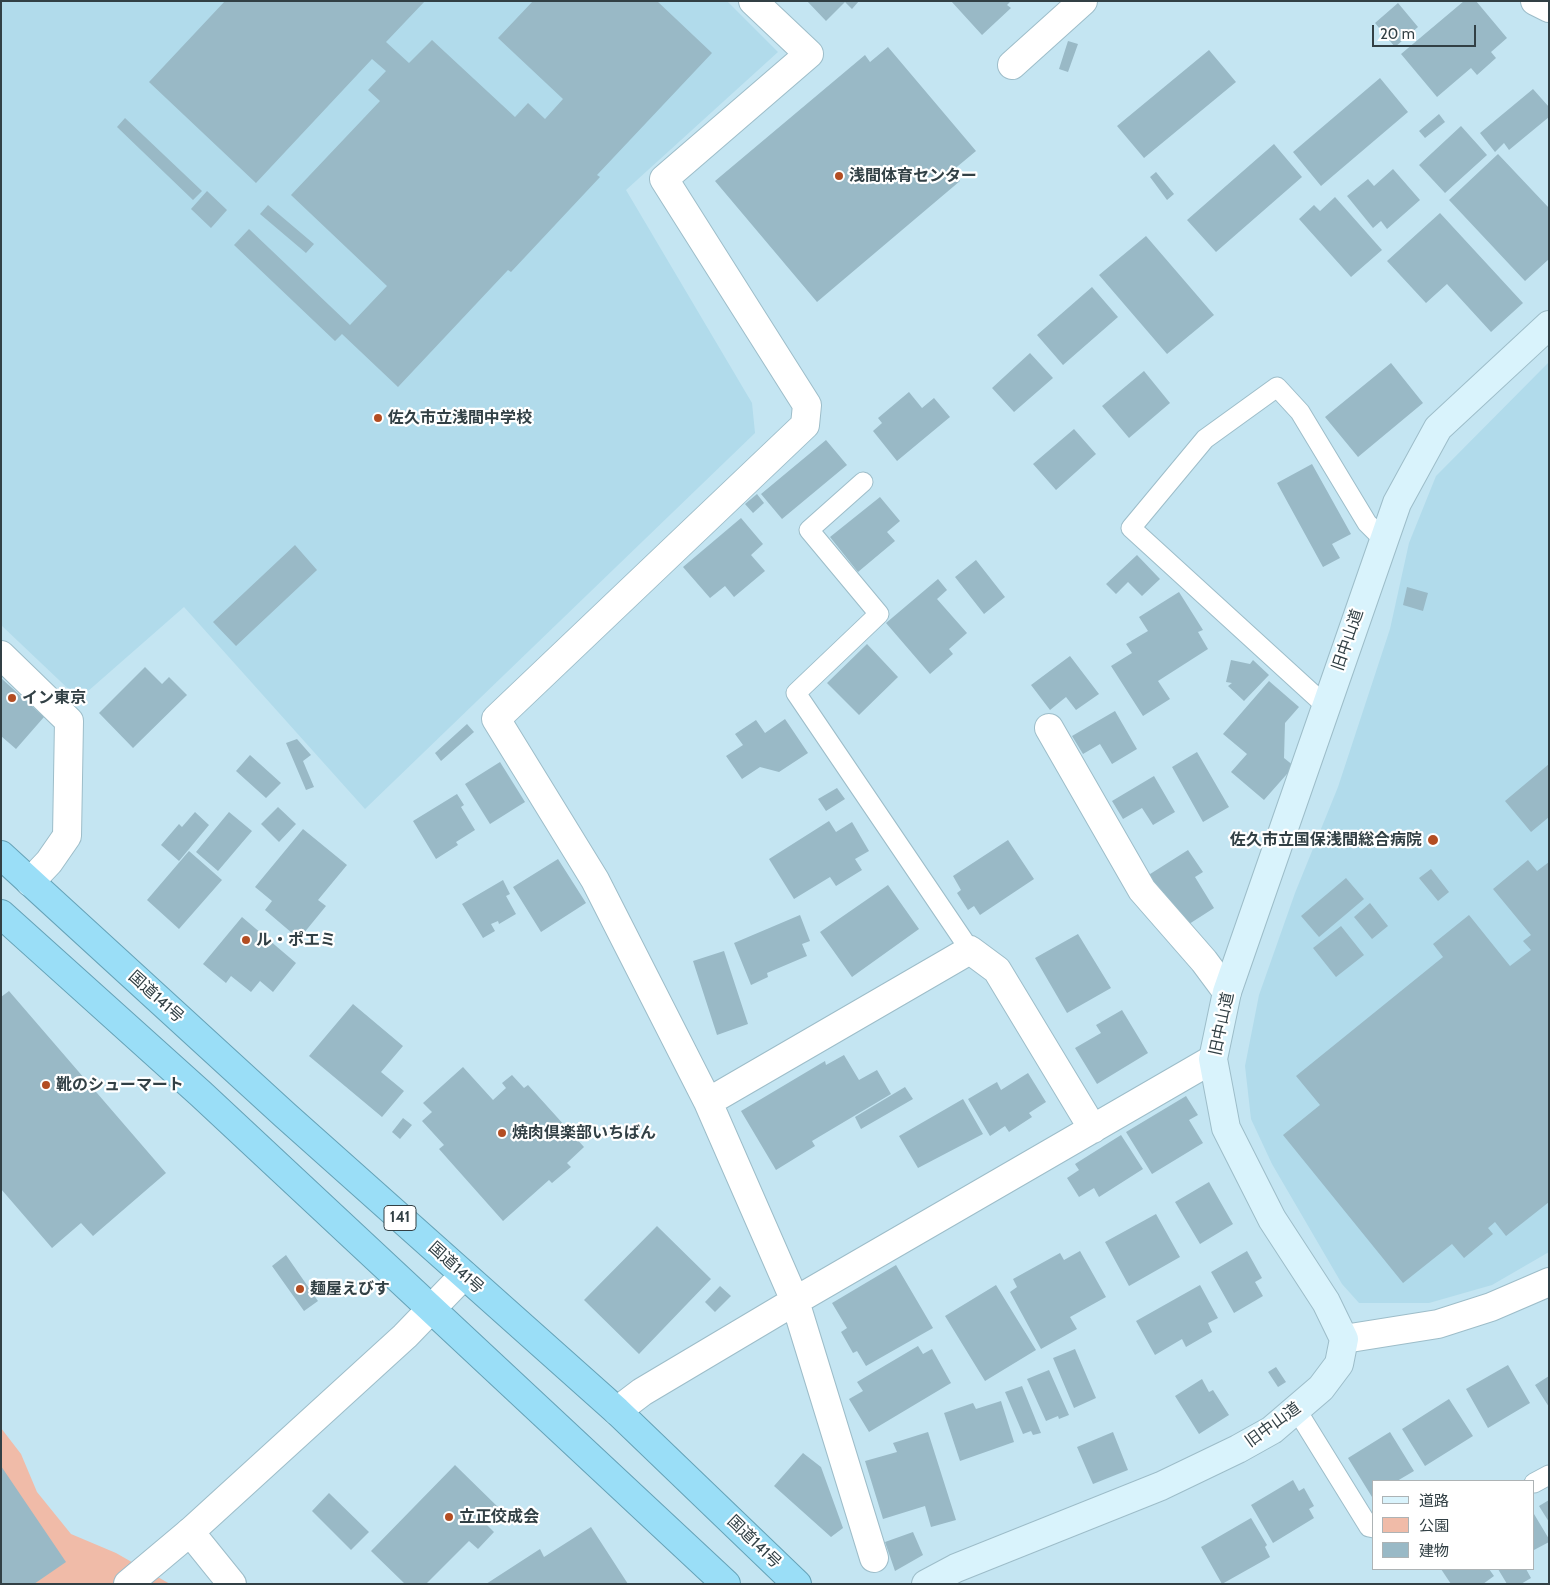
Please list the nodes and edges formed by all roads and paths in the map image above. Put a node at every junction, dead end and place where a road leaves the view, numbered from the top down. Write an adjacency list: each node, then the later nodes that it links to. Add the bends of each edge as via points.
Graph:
1 (753, 1): 18 (street, via 809,54 664,178 806,406 805,425 496,719 595,880)
2 (1083, 1): 5 (street)
3 (1536, 1): 4 (street)
4 (1549, 8)
5 (1012, 65)
6 (1549, 324): 8 (main road, 旧中山道, via 1438,428 1397,503)
7 (863, 482): 15 (lane, via 809,530 879,614 796,693)
8 (1383, 540): 10 (main road, 旧中山道); 10 (lane, via 1366,523 1300,412 1277,387 1205,439 1131,528)
9 (1, 655): 13 (street, via 69,721 67,836)
10 (1326, 706): 16 (main road, 旧中山道)
11 (1048, 728): 16 (street, via 1142,890)
12 (1, 855): 13 (highway, 国道141号 / 141)
13 (30, 882): 20 (highway, 国道141号 / 141)
14 (1, 914): 23 (highway, via 200,1094)
15 (970, 950): 18 (street); 19 (street, via 997,970)
16 (1227, 992): 17 (main road, 旧中山道)
17 (1213, 1059): 19 (street); 24 (main road, 旧中山道, via 1226,1128 1272,1219 1326,1302)
18 (708, 1102): 22 (street)
19 (1093, 1129): 22 (street)
20 (464, 1276): 23 (street); 26 (highway, 国道141号 / 141)
21 (1549, 1282): 24 (street, via 1490,1307 1438,1324)
22 (795, 1300): 26 (street); 31 (street)
23 (430, 1310): 30 (street); 34 (highway)
24 (1344, 1339): 25 (main road, 旧中山道, via 1339,1364 1321,1388)
25 (1296, 1410): 29 (lane); 36 (main road, 旧中山道, via 1272,1430 1238,1450 1161,1486 956,1568)
26 (616, 1411): 35 (highway, 国道141号 / 141)
27 (1549, 1475): 28 (lane)
28 (1535, 1482)
29 (1372, 1528)
30 (190, 1532): 32 (street); 33 (street)
31 (874, 1558)
32 (128, 1584)
33 (232, 1584)
34 (726, 1584)
35 (798, 1584)
36 (926, 1584)

